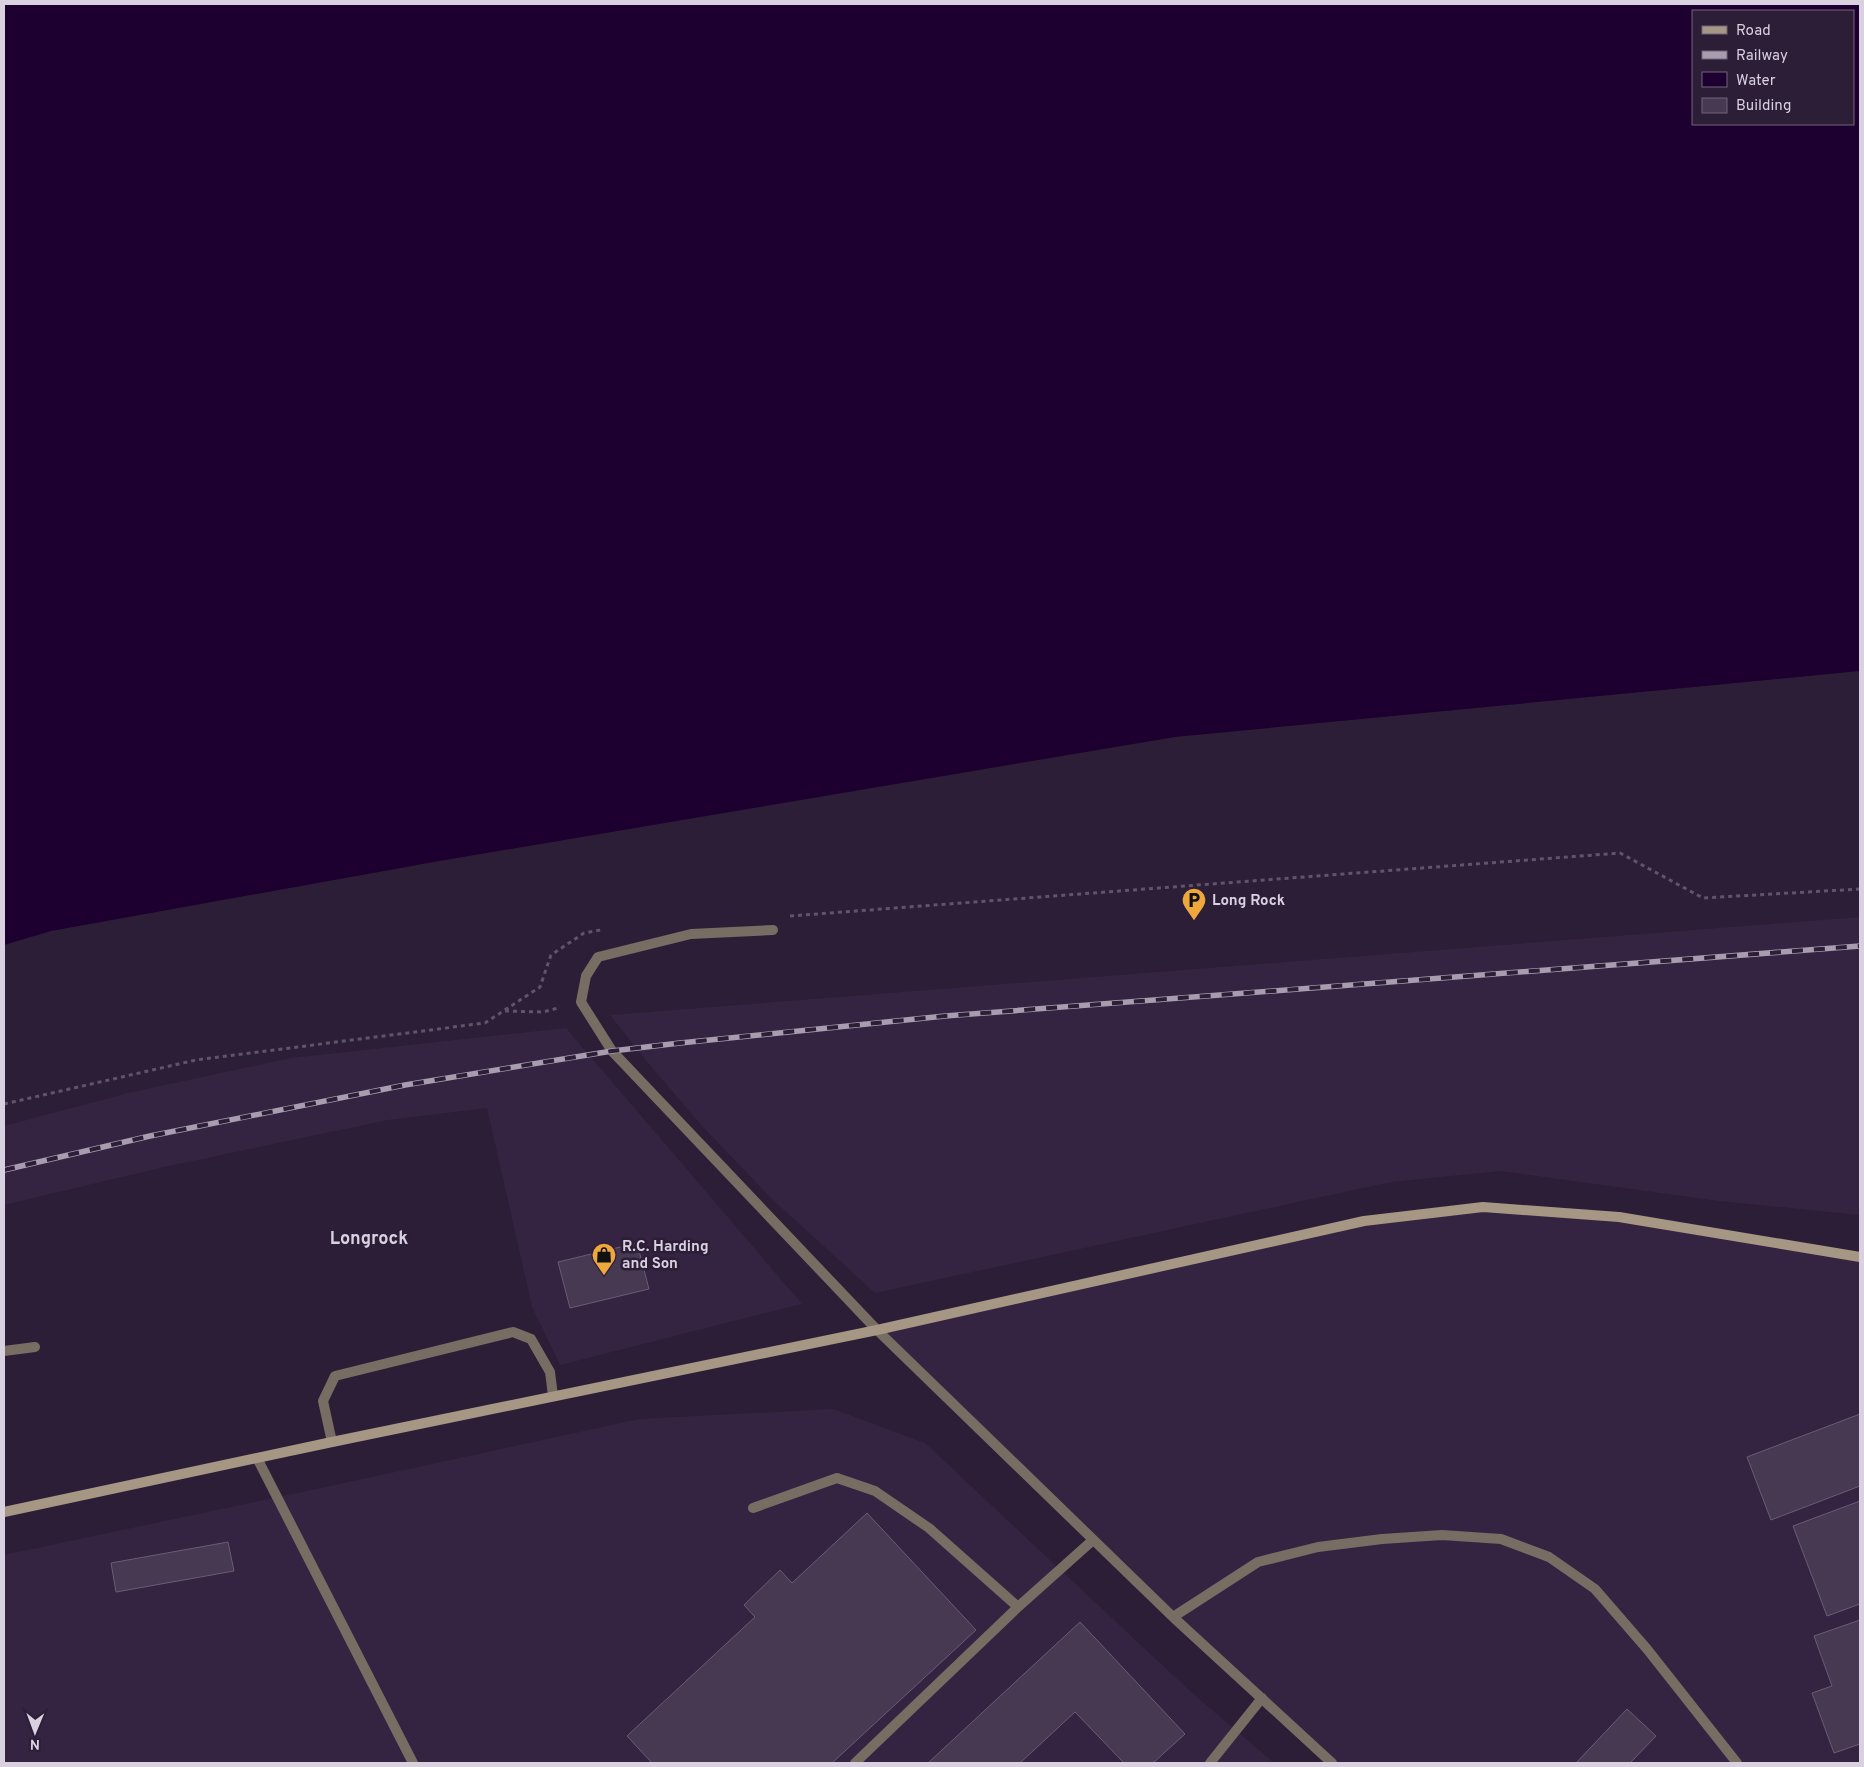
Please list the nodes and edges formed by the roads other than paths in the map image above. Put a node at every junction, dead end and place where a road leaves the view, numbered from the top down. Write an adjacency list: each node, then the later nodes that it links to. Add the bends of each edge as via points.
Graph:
1 (773, 930): 3 (street, via 691,934 598,957 586,976 581,1002 612,1052)
2 (1860, 1257): 3 (street, via 1619,1217 1483,1207 1364,1222)
3 (877, 1330): 6 (street); 11 (street)
4 (35, 1347): 5 (street)
5 (4, 1351)
6 (554, 1396): 7 (street); 7 (street, via 550,1372 531,1339 513,1332 335,1376 323,1401)
7 (332, 1442): 8 (street)
8 (257, 1458): 10 (street); 15 (street)
9 (753, 1508): 12 (street, via 837,1478 875,1491 929,1528)
10 (4, 1512)
11 (1093, 1540): 12 (street); 13 (street)
12 (1018, 1607): 16 (street)
13 (1173, 1617): 14 (street); 19 (street, via 1258,1562 1318,1547 1442,1535 1501,1539 1549,1557 1595,1589)
14 (1262, 1698): 17 (street); 18 (street)
15 (414, 1763)
16 (855, 1763)
17 (1210, 1763)
18 (1332, 1763)
19 (1737, 1763)

